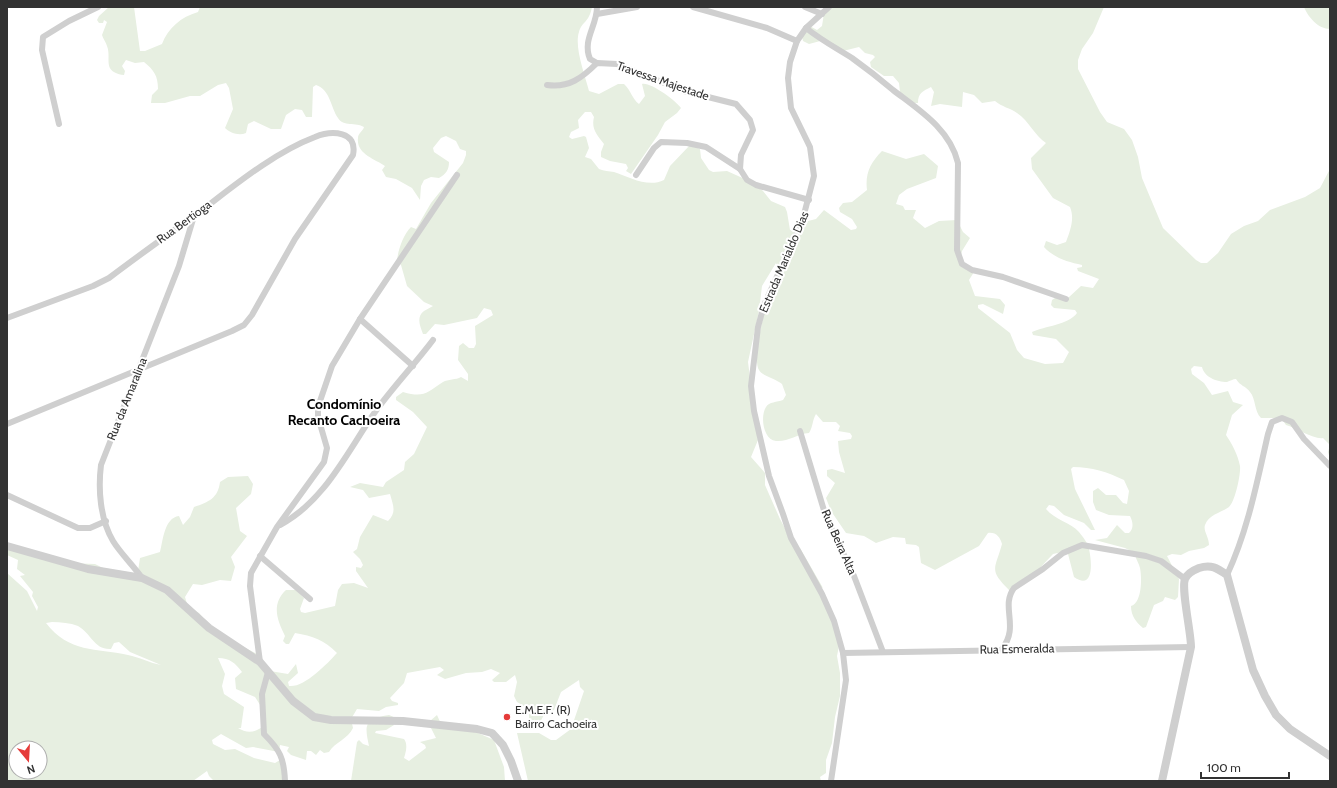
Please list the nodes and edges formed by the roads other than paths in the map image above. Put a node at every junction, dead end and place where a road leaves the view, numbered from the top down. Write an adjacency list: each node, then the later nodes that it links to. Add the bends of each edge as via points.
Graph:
1 (79, 7): 8 (street)
2 (98, 7): 8 (street)
3 (637, 7): 7 (street)
4 (693, 7): 11 (street, via 767,28)
5 (805, 7): 9 (street)
6 (829, 7): 9 (street, Estrada Marialdo Dias)
7 (597, 10): 12 (street, via 587,44 590,59)
8 (82, 14): 14 (street, via 43,37)
9 (822, 14): 10 (street, Estrada Marialdo Dias)
10 (806, 28): 11 (street, Estrada Marialdo Dias); 20 (street, via 820,40 851,58 919,110 940,128 949,140 958,163 957,250 962,264 972,270 1003,277)
11 (797, 41): 18 (street, Estrada Marialdo Dias, via 790,62 788,91 791,108 810,147 813,161 814,176)
12 (597, 63): 13 (street, via 571,84); 15 (street, Travessa Majestade, via 617,64 684,91 736,104 750,120 753,130 741,155)
13 (547, 84)
14 (59, 124)
15 (740, 169): 17 (street, via 706,147 666,141 654,148); 18 (street, via 747,180 756,185)
16 (457, 175): 22 (street)
17 (636, 175)
18 (809, 200): 41 (street, Estrada Marialdo Dias, via 802,222 764,305 758,326 751,386 769,476 791,538 828,608)
19 (194, 216): 21 (street, Rua Bertioga, via 108,278); 25 (street, Rua da Amaralina, via 179,266); 25 (street, Rua Bertioga, via 250,174 316,137 333,133 346,135 352,139 355,147 353,155 295,239 252,316 244,325)
20 (1066, 299)
21 (7, 318)
22 (360, 319): 24 (street); 31 (street, via 332,366 318,407 318,417 327,448 324,462)
23 (433, 340): 24 (street)
24 (413, 366): 31 (street, via 376,411 335,474 306,506)
25 (139, 369): 26 (street); 30 (street, Rua da Amaralina, via 101,465 99,485)
26 (7, 424)
27 (800, 431): 40 (street, Rua Beira Alta, via 826,517 854,576)
28 (1330, 466): 34 (street, via 1304,439 1292,422 1282,418 1272,422 1246,526)
29 (7, 495): 30 (street, via 78,528 90,528)
30 (106, 521): 35 (street, Rua da Amaralina, via 113,540)
31 (277, 526): 33 (street)
32 (7, 546): 35 (street, via 88,569)
33 (260, 556): 37 (street); 42 (street, via 251,574 250,586)
34 (1227, 575): 36 (street, via 1216,566 1205,566 1194,570); 44 (street, via 1253,670 1265,696 1276,715 1290,729)
35 (142, 578): 42 (street, via 167,590 209,628)
36 (1185, 579): 38 (street); 39 (street, via 1161,561 1146,556 1089,546 1073,548 1014,588 1008,602 1010,636)
37 (310, 599)
38 (1191, 647): 39 (street, Rua Esmeralda); 48 (street)
39 (1002, 649): 40 (street, Rua Esmeralda)
40 (883, 652): 41 (street, Rua Esmeralda)
41 (843, 653): 47 (street, Estrada Marialdo Dias, via 846,680)
42 (260, 662): 43 (street)
43 (268, 672): 45 (street, via 262,694 264,734 277,747 285,764); 46 (street, via 293,701 314,717 331,720 403,721 492,733 503,745)
44 (1330, 756)
45 (285, 781)
46 (518, 781)
47 (830, 781)
48 (1162, 781)

